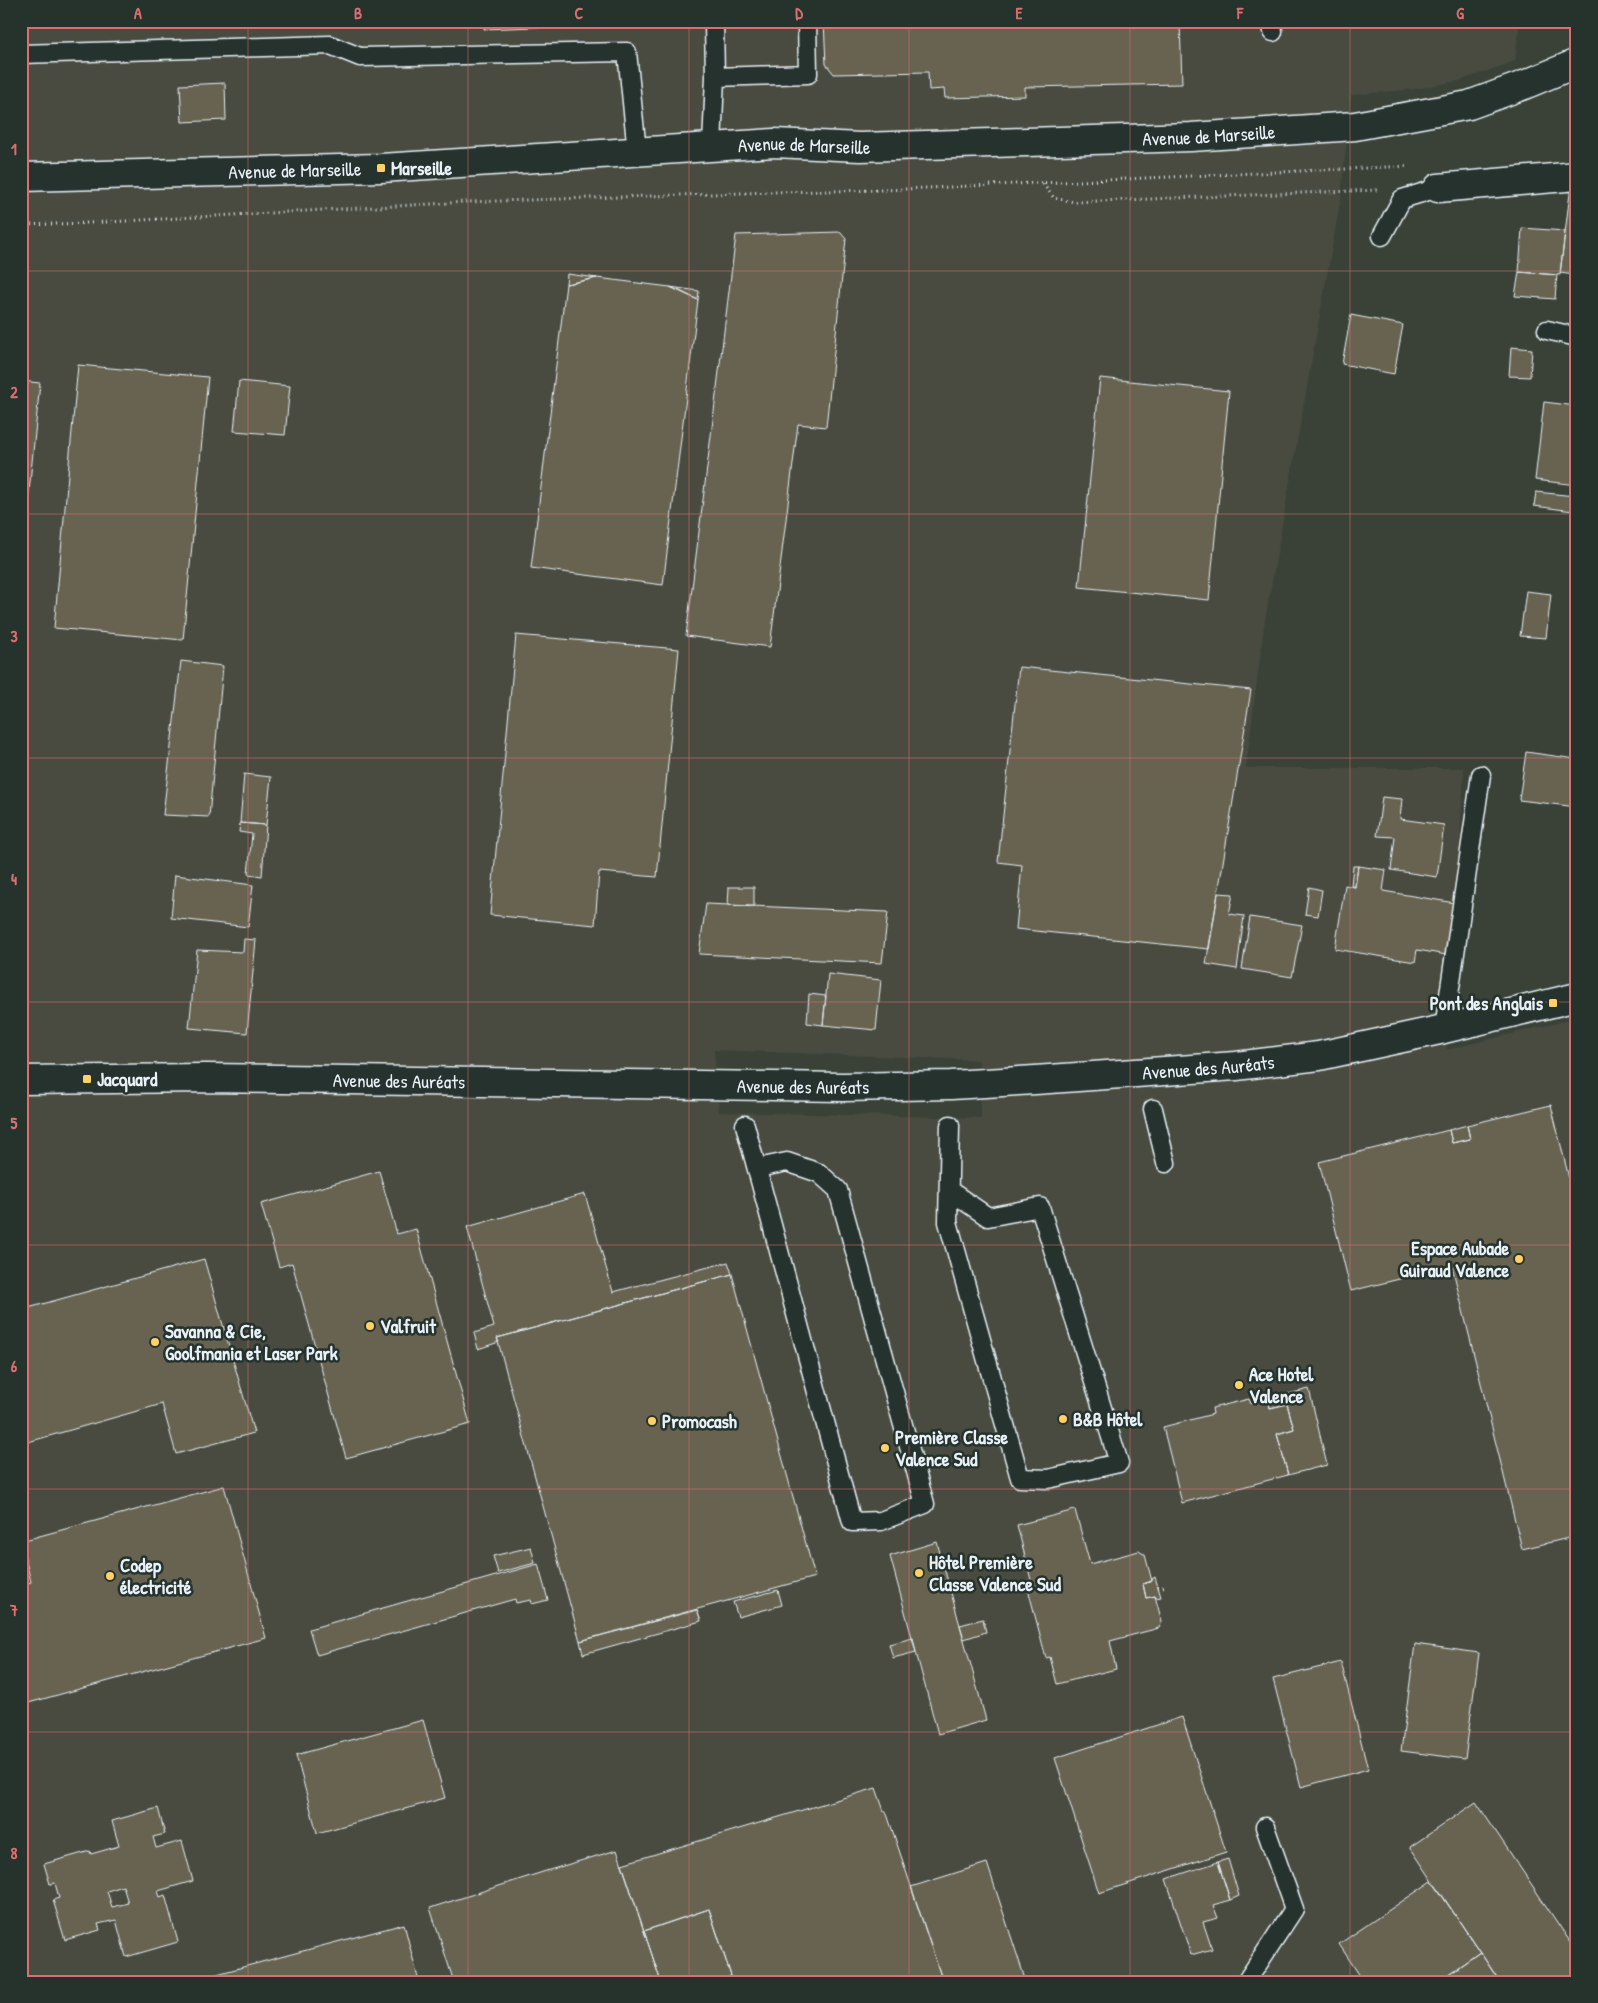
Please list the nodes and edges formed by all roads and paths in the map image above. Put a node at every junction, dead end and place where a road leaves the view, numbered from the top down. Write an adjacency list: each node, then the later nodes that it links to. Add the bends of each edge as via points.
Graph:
1 (714, 21): 5 (lane)
2 (807, 21): 5 (lane, via 808,74)
3 (21, 54): 7 (lane, via 330,45 360,57 627,52)
4 (1577, 63): 6 (street, Avenue de Marseille, via 1469,105 1355,126 1181,137 860,147 774,143)
5 (715, 77): 6 (lane)
6 (712, 146): 7 (street, Avenue de Marseille)
7 (637, 152): 10 (street, Avenue de Marseille, via 381,168)
8 (1410, 166): 11 (path)
9 (1577, 176): 12 (street)
10 (21, 177)
11 (1043, 183): 13 (path, via 1054,198 1074,202); 14 (path, via 468,202)
12 (1438, 188): 15 (lane, via 1402,199)
13 (1379, 190)
14 (21, 225)
15 (1382, 236)
16 (1547, 330): 17 (lane)
17 (1577, 337)
18 (1481, 775): 20 (lane)
19 (1577, 997): 20 (street, Avenue des Auréats)
20 (1444, 1029): 21 (street, Avenue des Auréats, via 1282,1061 951,1085 739,1086 206,1078)
21 (21, 1080)
22 (1153, 1110): 25 (lane)
23 (745, 1125): 26 (lane)
24 (950, 1125): 27 (lane)
25 (1166, 1163)
26 (758, 1168): 26 (lane, via 787,1162 819,1173 838,1190 926,1504 880,1521 852,1522)
27 (950, 1190): 27 (lane, via 948,1222 1020,1478 1048,1479 1119,1463 1040,1207 988,1217)
28 (1166, 1586): 29 (path)
29 (1158, 1588)
30 (1265, 1827): 31 (lane, via 1294,1909)
31 (1246, 1982)

